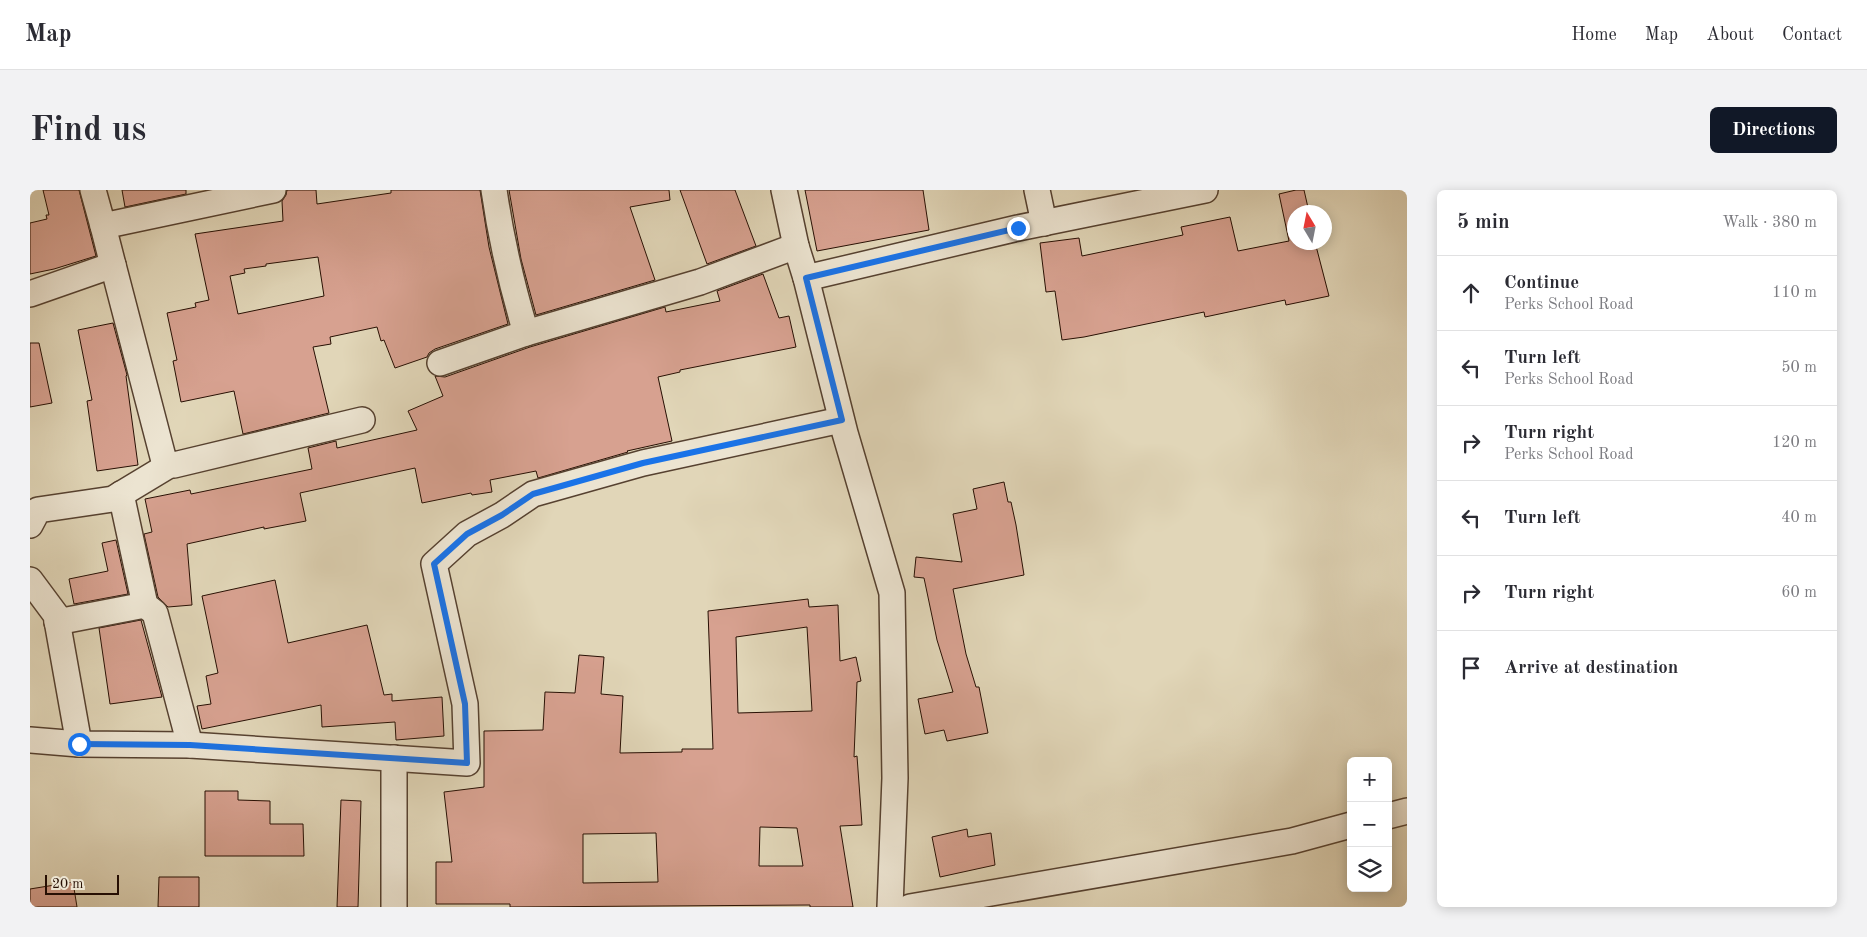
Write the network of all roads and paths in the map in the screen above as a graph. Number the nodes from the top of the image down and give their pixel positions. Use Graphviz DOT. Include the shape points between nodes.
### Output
graph roads {
  1 [pos="93,190"];
  2 [pos="273,190"];
  3 [pos="494,190"];
  4 [pos="784,190"];
  5 [pos="1037,190"];
  6 [pos="1205,190"];
  7 [pos="1044,223"];
  8 [pos="104,226"];
  9 [pos="796,246"];
  10 [pos="113,265"];
  11 [pos="806,278"];
  12 [pos="30,294"];
  13 [pos="526,333"];
  14 [pos="440,363"];
  15 [pos="362,420"];
  16 [pos="842,420"];
  17 [pos="171,464"];
  18 [pos="121,494"];
  19 [pos="30,525"];
  20 [pos="30,580"];
  21 [pos="144,606"];
  22 [pos="57,622"];
  23 [pos="30,740"];
  24 [pos="79,744"];
  25 [pos="190,745"];
  26 [pos="394,758"];
  27 [pos="1407,811"];
  28 [pos="1392,815"];
  29 [pos="1347,826"];
  30 [pos="394,907"];
  31 [pos="890,907"];
  32 [pos="910,907"];
  1 -- 8 [label="street"];
  2 -- 8 [label="street"];
  3 -- 13 [label="street" via="513,289"];
  4 -- 9 [label="street"];
  5 -- 7 [label="street"];
  6 -- 7 [label="street"];
  7 -- 11 [label="street"];
  8 -- 10 [label="street"];
  9 -- 11 [label="street"];
  9 -- 13 [label="street" via="700,282"];
  10 -- 12 [label="street"];
  10 -- 17 [label="street" via="164,461"];
  11 -- 16 [label="street"];
  13 -- 14 [label="street"];
  15 -- 17 [label="street"];
  16 -- 26 [label="street" via="643,463 533,494 467,534 434,564 465,704 467,763"];
  16 -- 31 [label="street" via="892,593 895,778"];
  17 -- 18 [label="street"];
  18 -- 19 [label="street" via="113,499 38,510"];
  18 -- 21 [label="street"];
  20 -- 22 [label="street" via="56,615"];
  21 -- 22 [label="street"];
  21 -- 25 [label="street" via="155,613"];
  22 -- 24 [label="street"];
  23 -- 24 [label="street"];
  24 -- 25 [label="street"];
  25 -- 26 [label="street"];
  26 -- 30 [label="street"];
  27 -- 28 [label="street"];
  29 -- 32 [label="street" via="1292,841"];
}
